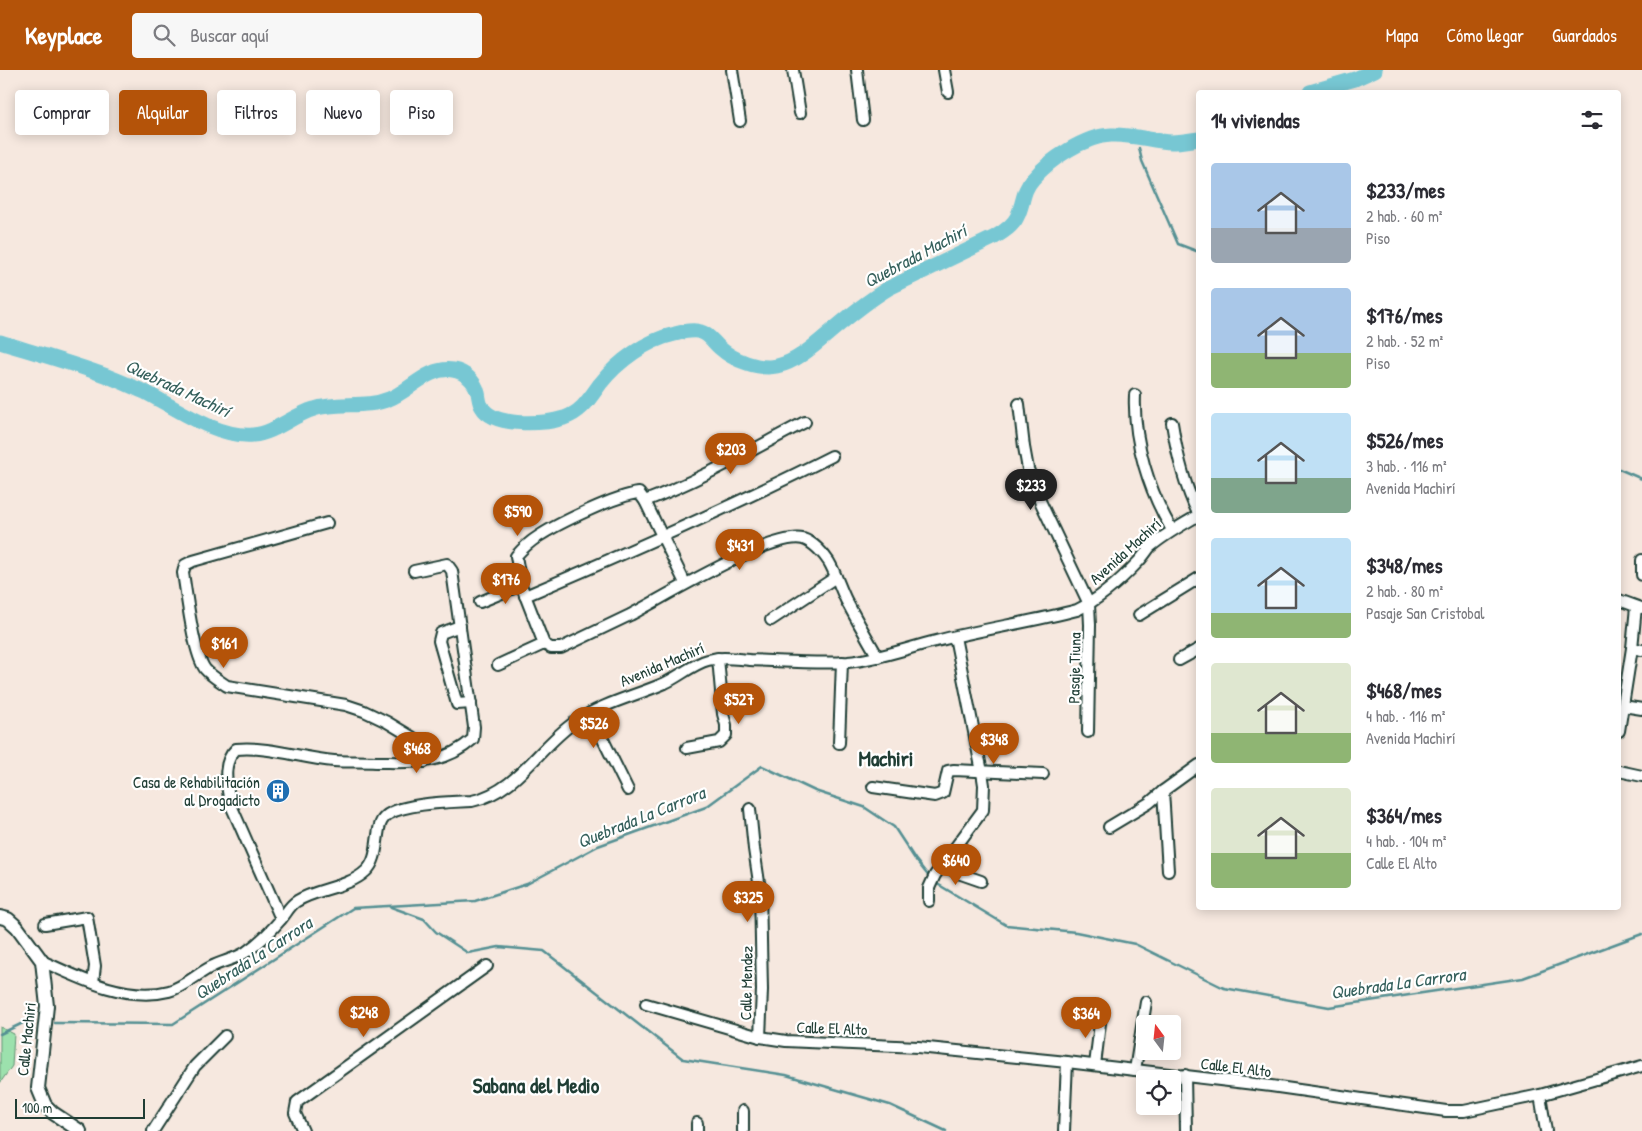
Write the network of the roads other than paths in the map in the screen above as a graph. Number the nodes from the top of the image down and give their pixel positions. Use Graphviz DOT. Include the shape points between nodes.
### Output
graph roads {
  1 [pos="732,70"];
  2 [pos="793,70"];
  3 [pos="857,70"];
  4 [pos="944,70"];
  5 [pos="948,92"];
  6 [pos="800,114"];
  7 [pos="864,120"];
  8 [pos="740,121"];
  9 [pos="1134,395"];
  10 [pos="1020,404"];
  11 [pos="806,422"];
  12 [pos="1172,423"];
  13 [pos="832,456"];
  14 [pos="645,501"];
  15 [pos="1196,509"];
  16 [pos="1196,517"];
  17 [pos="327,523"];
  18 [pos="1172,530"];
  19 [pos="663,537"];
  20 [pos="1642,560"];
  21 [pos="414,572"];
  22 [pos="1642,574"];
  23 [pos="836,577"];
  24 [pos="1196,580"];
  25 [pos="685,583"];
  26 [pos="521,585"];
  27 [pos="525,596"];
  28 [pos="1621,601"];
  29 [pos="480,602"];
  30 [pos="1089,604"];
  31 [pos="1639,608"];
  32 [pos="1139,615"];
  33 [pos="771,620"];
  34 [pos="460,626"];
  35 [pos="955,637"];
  36 [pos="544,644"];
  37 [pos="1637,649"];
  38 [pos="1196,651"];
  39 [pos="878,657"];
  40 [pos="718,658"];
  41 [pos="1179,660"];
  42 [pos="842,662"];
  43 [pos="498,665"];
  44 [pos="471,703"];
  45 [pos="1623,706"];
  46 [pos="1642,709"];
  47 [pos="590,713"];
  48 [pos="1621,718"];
  49 [pos="1088,732"];
  50 [pos="839,743"];
  51 [pos="687,748"];
  52 [pos="425,762"];
  53 [pos="1196,767"];
  54 [pos="1621,771"];
  55 [pos="982,772"];
  56 [pos="1043,774"];
  57 [pos="1642,776"];
  58 [pos="873,787"];
  59 [pos="628,790"];
  60 [pos="1163,791"];
  61 [pos="750,809"];
  62 [pos="1109,827"];
  63 [pos="942,864"];
  64 [pos="1168,870"];
  65 [pos="981,881"];
  66 [pos="929,900"];
  67 [pos="0,917"];
  68 [pos="281,919"];
  69 [pos="45,924"];
  70 [pos="42,960"];
  71 [pos="487,966"];
  72 [pos="93,982"];
  73 [pos="1146,1002"];
  74 [pos="646,1004"];
  75 [pos="1101,1015"];
  76 [pos="225,1036"];
  77 [pos="760,1037"];
  78 [pos="1067,1062"];
  79 [pos="1096,1066"];
  80 [pos="1642,1066"];
  81 [pos="1135,1070"];
  82 [pos="1185,1075"];
  83 [pos="1540,1095"];
  84 [pos="743,1111"];
  85 [pos="80,1131"];
  86 [pos="153,1131"];
  87 [pos="303,1131"];
  88 [pos="743,1131"];
  89 [pos="1064,1131"];
  90 [pos="1186,1131"];
  91 [pos="1546,1131"];
  1 -- 8 [label="street"];
  2 -- 6 [label="street"];
  3 -- 7 [label="street"];
  4 -- 5 [label="street"];
  9 -- 18 [label="street" via="1141,450 1156,497"];
  10 -- 30 [label="street" via="1028,469"];
  11 -- 14 [label="street" via="670,492"];
  12 -- 15 [label="street" via="1178,460"];
  13 -- 19 [label="street"];
  14 -- 19 [label="street"];
  14 -- 26 [label="street" via="639,493 629,494 539,536 516,556"];
  16 -- 18 [label="street, Avenida Machirí"];
  17 -- 52 [label="street" via="185,565 183,573 198,654 206,669 227,686 346,705 387,722 420,745"];
  18 -- 30 [label="street, Avenida Machirí"];
  19 -- 25 [label="street"];
  19 -- 27 [label="street"];
  20 -- 22 [label="street"];
  21 -- 34 [label="street" via="447,564 452,571"];
  23 -- 25 [label="street" via="817,548 803,539 745,555"];
  23 -- 33 [label="street"];
  23 -- 39 [label="street"];
  24 -- 32 [label="street"];
  25 -- 36 [label="street" via="561,648"];
  26 -- 27 [label="street"];
  26 -- 29 [label="street"];
  27 -- 36 [label="street"];
  28 -- 31 [label="street"];
  30 -- 35 [label="street, Avenida Machirí" via="1058,615"];
  30 -- 49 [label="street, Pasaje Tiuna"];
  31 -- 37 [label="street"];
  34 -- 44 [label="street"];
  34 -- 44 [label="street" via="441,633 439,641 457,704"];
  35 -- 39 [label="street, Avenida Machirí"];
  35 -- 55 [label="street"];
  36 -- 43 [label="street"];
  37 -- 45 [label="street"];
  38 -- 41 [label="street"];
  39 -- 42 [label="street, Avenida Machirí"];
  40 -- 42 [label="street, Avenida Machirí"];
  40 -- 47 [label="street, Avenida Machirí" via="709,659 667,682"];
  40 -- 51 [label="street" via="726,735 719,742"];
  42 -- 50 [label="street"];
  44 -- 52 [label="street" via="473,739 449,755"];
  45 -- 46 [label="street"];
  45 -- 48 [label="street"];
  47 -- 59 [label="street"];
  47 -- 68 [label="street, Avenida Machirí" via="560,734 500,790 482,799 391,811 380,824 374,860 368,870 297,901"];
  52 -- 68 [label="street" via="334,761 247,748 236,749 230,755 226,775 230,803"];
  53 -- 60 [label="street"];
  54 -- 57 [label="street"];
  55 -- 56 [label="street"];
  55 -- 58 [label="street" via="948,772 943,793 935,796"];
  55 -- 63 [label="street" via="983,810"];
  60 -- 62 [label="street" via="1149,804"];
  60 -- 64 [label="street"];
  61 -- 77 [label="street, Calle Mendez" via="760,889"];
  63 -- 65 [label="street"];
  63 -- 66 [label="street" via="929,888"];
  67 -- 70 [label="street, Avenida Machirí" via="17,927"];
  68 -- 72 [label="street, Avenida Machirí" via="245,952 170,991 130,993"];
  69 -- 72 [label="street" via="87,917 95,966"];
  70 -- 72 [label="street, Avenida Machirí"];
  70 -- 85 [label="street, Calle Machiri" via="47,1006 38,1088 44,1105"];
  71 -- 87 [label="street" via="297,1102 295,1113"];
  73 -- 81 [label="street"];
  74 -- 77 [label="street, Calle El Alto"];
  75 -- 79 [label="street"];
  76 -- 86 [label="street" via="195,1066"];
  77 -- 78 [label="street, Calle El Alto" via="786,1041 918,1046"];
  78 -- 79 [label="street, Calle El Alto"];
  78 -- 89 [label="street"];
  79 -- 81 [label="street, Calle El Alto"];
  80 -- 83 [label="street, Calle El Alto"];
  81 -- 82 [label="street, Calle El Alto"];
  82 -- 83 [label="street, Calle El Alto" via="1446,1111 1464,1111"];
  82 -- 90 [label="street"];
  83 -- 91 [label="street"];
  84 -- 88 [label="street"];
}
